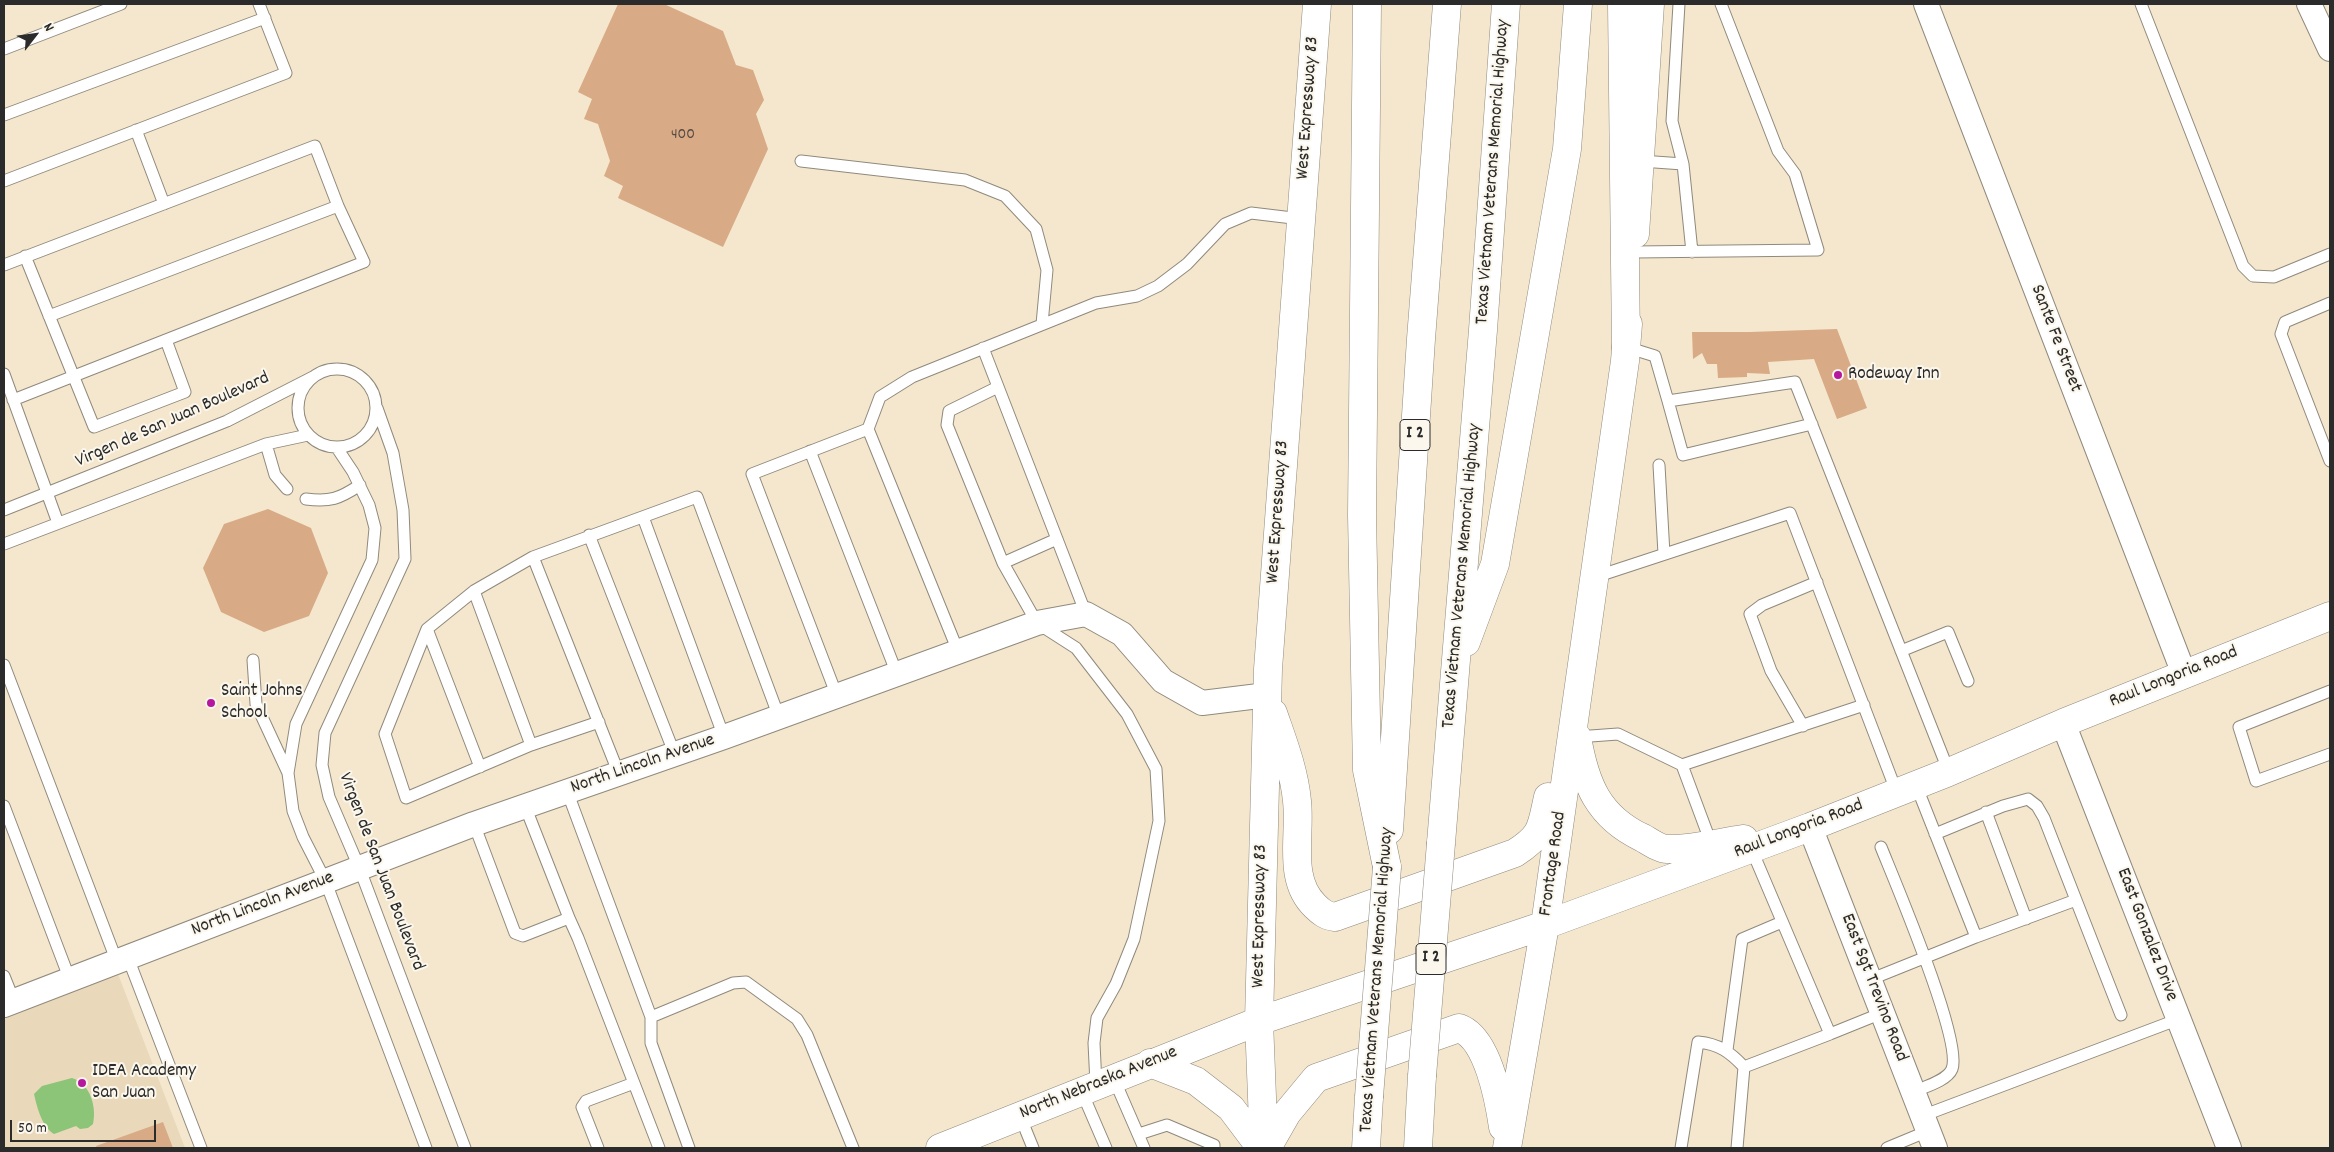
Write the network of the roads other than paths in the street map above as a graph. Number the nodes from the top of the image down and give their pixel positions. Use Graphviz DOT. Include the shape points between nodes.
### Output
graph roads {
  1 [pos="121,4"];
  2 [pos="259,4"];
  3 [pos="1317,4"];
  4 [pos="1367,4"];
  5 [pos="1447,4"];
  6 [pos="1506,4"];
  7 [pos="1578,4"];
  8 [pos="1622,4"];
  9 [pos="1650,4"];
  10 [pos="1679,4"];
  11 [pos="1721,4"];
  12 [pos="1926,4"];
  13 [pos="2141,4"];
  14 [pos="2309,4"];
  15 [pos="265,18"];
  16 [pos="4,48"];
  17 [pos="2330,49"];
  18 [pos="4,115"];
  19 [pos="136,130"];
  20 [pos="801,161"];
  21 [pos="1641,161"];
  22 [pos="1683,164"];
  23 [pos="4,181"];
  24 [pos="164,204"];
  25 [pos="338,206"];
  26 [pos="1301,219"];
  27 [pos="1634,252"];
  28 [pos="1692,252"];
  29 [pos="2330,254"];
  30 [pos="25,256"];
  31 [pos="4,265"];
  32 [pos="2330,303"];
  33 [pos="50,316"];
  34 [pos="1042,324"];
  35 [pos="166,340"];
  36 [pos="1626,347"];
  37 [pos="983,348"];
  38 [pos="4,374"];
  39 [pos="74,376"];
  40 [pos="313,377"];
  41 [pos="998,387"];
  42 [pos="13,400"];
  43 [pos="1668,401"];
  44 [pos="377,408"];
  45 [pos="1812,424"];
  46 [pos="868,429"];
  47 [pos="308,435"];
  48 [pos="266,444"];
  49 [pos="337,448"];
  50 [pos="810,451"];
  51 [pos="2330,461"];
  52 [pos="1659,465"];
  53 [pos="360,485"];
  54 [pos="287,489"];
  55 [pos="46,494"];
  56 [pos="306,499"];
  57 [pos="4,510"];
  58 [pos="643,517"];
  59 [pos="58,523"];
  60 [pos="589,535"];
  61 [pos="1057,539"];
  62 [pos="4,544"];
  63 [pos="1664,554"];
  64 [pos="533,557"];
  65 [pos="1004,563"];
  66 [pos="1593,578"];
  67 [pos="1817,582"];
  68 [pos="474,591"];
  69 [pos="1086,614"];
  70 [pos="2330,616"];
  71 [pos="1037,623"];
  72 [pos="427,629"];
  73 [pos="958,651"];
  74 [pos="1902,651"];
  75 [pos="253,660"];
  76 [pos="4,665"];
  77 [pos="897,674"];
  78 [pos="1454,674"];
  79 [pos="2184,674"];
  80 [pos="1968,681"];
  81 [pos="2330,691"];
  82 [pos="1267,694"];
  83 [pos="837,696"];
  84 [pos="1864,705"];
  85 [pos="779,717"];
  86 [pos="599,722"];
  87 [pos="2063,723"];
  88 [pos="1803,726"];
  89 [pos="1575,727"];
  90 [pos="724,738"];
  91 [pos="530,745"];
  92 [pos="675,754"];
  93 [pos="2330,754"];
  94 [pos="1682,765"];
  95 [pos="480,767"];
  96 [pos="1949,772"];
  97 [pos="288,773"];
  98 [pos="619,774"];
  99 [pos="1907,789"];
  100 [pos="567,791"];
  101 [pos="4,806"];
  102 [pos="525,806"];
  103 [pos="1986,812"];
  104 [pos="474,824"];
  105 [pos="1800,830"];
  106 [pos="1935,834"];
  107 [pos="1712,843"];
  108 [pos="1881,847"];
  109 [pos="1751,848"];
  110 [pos="359,867"];
  111 [pos="1387,867"];
  112 [pos="325,880"];
  113 [pos="2076,900"];
  114 [pos="569,918"];
  115 [pos="2026,919"];
  116 [pos="1782,922"];
  117 [pos="1545,925"];
  118 [pos="1976,937"];
  119 [pos="1925,957"];
  120 [pos="122,960"];
  121 [pos="4,976"];
  122 [pos="70,980"];
  123 [pos="1869,980"];
  124 [pos="9,1003"];
  125 [pos="1882,1013"];
  126 [pos="2121,1015"];
  127 [pos="651,1016"];
  128 [pos="2179,1019"];
  129 [pos="1259,1021"];
  130 [pos="1830,1034"];
  131 [pos="1728,1050"];
  132 [pos="1150,1064"];
  133 [pos="1744,1067"];
  134 [pos="634,1083"];
  135 [pos="1097,1084"];
  136 [pos="1913,1092"];
  137 [pos="1020,1116"];
  138 [pos="1929,1132"];
  139 [pos="1139,1134"];
  140 [pos="951,1146"];
  141 [pos="1685,1147"];
  142 [pos="201,1148"];
  143 [pos="426,1148"];
  144 [pos="465,1148"];
  145 [pos="598,1148"];
  146 [pos="659,1148"];
  147 [pos="689,1148"];
  148 [pos="853,1148"];
  149 [pos="1032,1148"];
  150 [pos="1106,1148"];
  151 [pos="1144,1148"];
  152 [pos="1214,1148"];
  153 [pos="1264,1148"];
  154 [pos="1366,1148"];
  155 [pos="1418,1148"];
  156 [pos="1506,1148"];
  157 [pos="1738,1148"];
  158 [pos="1887,1148"];
  159 [pos="2229,1148"];
  1 -- 16 [label="lane"];
  2 -- 15 [label="lane"];
  3 -- 26 [label="main road, West Expressway 83"];
  4 -- 111 [label="main road" via="1362,515 1367,760"];
  5 -- 111 [label="main road, Texas Vietnam Veterans Memorial Highway / I 2"];
  6 -- 78 [label="main road, Texas Vietnam Veterans Memorial Highway / I 2"];
  7 -- 78 [label="main road" via="1567,149 1495,564"];
  8 -- 36 [label="main road"];
  9 -- 21 [label="main road"];
  10 -- 22 [label="lane" via="1672,121"];
  11 -- 28 [label="lane" via="1778,151 1795,174 1818,250"];
  12 -- 79 [label="street, Sante Fe Street"];
  13 -- 29 [label="lane" via="2243,266 2253,276 2274,277"];
  14 -- 17 [label="street"];
  15 -- 18 [label="lane"];
  15 -- 19 [label="lane" via="286,73"];
  19 -- 23 [label="lane"];
  19 -- 24 [label="lane"];
  20 -- 34 [label="lane" via="965,180 1006,196 1036,229 1047,270"];
  21 -- 22 [label="lane"];
  21 -- 27 [label="main road"];
  22 -- 28 [label="lane"];
  24 -- 25 [label="lane" via="315,146"];
  24 -- 30 [label="lane"];
  25 -- 33 [label="lane"];
  25 -- 35 [label="lane" via="364,262"];
  26 -- 34 [label="lane" via="1251,213 1225,224 1187,264 1158,286 1137,296 1096,303"];
  26 -- 82 [label="main road, West Expressway 83"];
  27 -- 28 [label="lane"];
  27 -- 36 [label="main road"];
  30 -- 31 [label="lane"];
  30 -- 33 [label="lane"];
  32 -- 51 [label="lane" via="2285,322 2281,334"];
  33 -- 39 [label="lane"];
  34 -- 37 [label="lane"];
  35 -- 39 [label="lane"];
  35 -- 39 [label="lane" via="185,392 94,427"];
  36 -- 43 [label="lane" via="1655,356"];
  36 -- 66 [label="main road"];
  37 -- 41 [label="lane"];
  37 -- 46 [label="lane" via="912,377 880,397"];
  38 -- 42 [label="lane"];
  39 -- 42 [label="lane"];
  40 -- 44 [label="lane, Virgen de San Juan Boulevard" via="338,369 352,372 372,390"];
  40 -- 47 [label="lane, Virgen de San Juan Boulevard" via="304,386 298,405 300,424"];
  40 -- 55 [label="lane, Virgen de San Juan Boulevard" via="227,421"];
  41 -- 61 [label="lane"];
  41 -- 65 [label="lane" via="950,411 947,425"];
  42 -- 55 [label="lane"];
  43 -- 45 [label="lane" via="1795,382"];
  43 -- 45 [label="lane" via="1683,455"];
  44 -- 49 [label="lane" via="370,429 362,439 350,446"];
  44 -- 110 [label="lane, Virgen de San Juan Boulevard" via="393,453 403,510 405,559 325,733 322,765 329,797"];
  45 -- 74 [label="lane"];
  46 -- 50 [label="lane"];
  46 -- 73 [label="lane"];
  47 -- 48 [label="lane"];
  47 -- 49 [label="lane" via="316,442"];
  48 -- 54 [label="lane" via="275,475"];
  48 -- 59 [label="lane"];
  49 -- 53 [label="lane"];
  50 -- 77 [label="lane"];
  50 -- 83 [label="lane" via="752,474"];
  52 -- 63 [label="lane"];
  53 -- 56 [label="lane" via="339,499"];
  53 -- 97 [label="lane" via="375,528 372,560 296,724"];
  55 -- 57 [label="lane, Virgen de San Juan Boulevard"];
  55 -- 59 [label="lane"];
  58 -- 60 [label="lane"];
  58 -- 85 [label="lane" via="696,497"];
  58 -- 90 [label="lane"];
  59 -- 62 [label="lane"];
  60 -- 64 [label="lane"];
  60 -- 92 [label="lane"];
  61 -- 65 [label="lane"];
  61 -- 69 [label="lane"];
  63 -- 66 [label="lane"];
  63 -- 67 [label="lane" via="1790,513"];
  64 -- 68 [label="lane"];
  64 -- 86 [label="lane"];
  65 -- 71 [label="lane"];
  66 -- 89 [label="main road, Frontage Road"];
  67 -- 84 [label="lane"];
  67 -- 88 [label="lane" via="1769,602 1750,614 1771,671"];
  68 -- 72 [label="lane"];
  68 -- 91 [label="lane"];
  69 -- 71 [label="street, North Lincoln Avenue"];
  69 -- 82 [label="street" via="1122,634 1163,681 1202,703"];
  70 -- 79 [label="main road, Raul Longoria Road"];
  71 -- 73 [label="street, North Lincoln Avenue"];
  71 -- 135 [label="lane" via="1076,648 1127,714 1156,769 1159,822 1134,940 1116,984 1097,1018 1094,1043"];
  72 -- 95 [label="lane"];
  72 -- 95 [label="lane" via="385,734 406,798"];
  73 -- 77 [label="street, North Lincoln Avenue"];
  74 -- 80 [label="lane" via="1948,632"];
  74 -- 96 [label="lane"];
  75 -- 97 [label="lane" via="256,704"];
  76 -- 120 [label="lane"];
  77 -- 83 [label="street, North Lincoln Avenue"];
  78 -- 155 [label="main road, Texas Vietnam Veterans Memorial Highway / I 2, bridge"];
  79 -- 87 [label="main road, Raul Longoria Road"];
  81 -- 93 [label="lane" via="2239,727 2256,780"];
  82 -- 89 [label="main road" via="1293,774 1297,802 1298,873 1306,898 1326,915 1335,917 1515,853 1526,846 1540,832 1559,751"];
  82 -- 129 [label="main road, West Expressway 83"];
  83 -- 85 [label="street, North Lincoln Avenue"];
  84 -- 88 [label="lane"];
  84 -- 99 [label="lane"];
  85 -- 90 [label="street, North Lincoln Avenue"];
  86 -- 91 [label="lane"];
  86 -- 98 [label="lane"];
  87 -- 96 [label="main road, Raul Longoria Road"];
  87 -- 128 [label="street, East Gonzalez Drive"];
  88 -- 94 [label="lane"];
  89 -- 94 [label="lane" via="1618,734"];
  89 -- 107 [label="main road" via="1581,759 1596,800 1606,814 1628,832 1666,849"];
  89 -- 117 [label="main road, Frontage Road"];
  90 -- 92 [label="street, North Lincoln Avenue"];
  91 -- 95 [label="lane"];
  92 -- 98 [label="street, North Lincoln Avenue"];
  94 -- 107 [label="lane"];
  96 -- 99 [label="main road, Raul Longoria Road"];
  97 -- 112 [label="lane" via="293,810"];
  98 -- 100 [label="street, North Lincoln Avenue"];
  99 -- 105 [label="main road, Raul Longoria Road"];
  99 -- 106 [label="lane"];
  100 -- 102 [label="street, North Lincoln Avenue"];
  100 -- 127 [label="lane"];
  101 -- 122 [label="lane"];
  102 -- 104 [label="street, North Lincoln Avenue"];
  102 -- 114 [label="lane"];
  103 -- 106 [label="lane"];
  103 -- 113 [label="lane" via="2022,799 2028,799 2037,806"];
  103 -- 115 [label="lane"];
  104 -- 110 [label="street, North Lincoln Avenue"];
  104 -- 114 [label="lane" via="516,933 523,936"];
  105 -- 107 [label="main road"];
  105 -- 109 [label="main road, Raul Longoria Road"];
  105 -- 123 [label="street, East Sgt Trevino Road"];
  106 -- 118 [label="lane"];
  108 -- 119 [label="lane"];
  109 -- 116 [label="lane"];
  109 -- 117 [label="main road, Raul Longoria Road"];
  110 -- 112 [label="street, North Lincoln Avenue"];
  110 -- 144 [label="lane, Virgen de San Juan Boulevard"];
  111 -- 154 [label="main road, Texas Vietnam Veterans Memorial Highway / I 2, bridge"];
  112 -- 120 [label="street, North Lincoln Avenue"];
  112 -- 143 [label="lane"];
  113 -- 115 [label="lane"];
  113 -- 126 [label="lane"];
  114 -- 134 [label="lane"];
  115 -- 118 [label="lane"];
  116 -- 130 [label="lane"];
  116 -- 131 [label="lane" via="1742,939"];
  117 -- 129 [label="main road, Raul Longoria Road"];
  117 -- 156 [label="main road, Frontage Road"];
  118 -- 119 [label="lane"];
  119 -- 123 [label="lane"];
  119 -- 136 [label="lane" via="1947,1025 1954,1060 1952,1070 1946,1076"];
  120 -- 122 [label="street, North Lincoln Avenue"];
  120 -- 142 [label="lane"];
  121 -- 124 [label="lane"];
  122 -- 124 [label="street, North Lincoln Avenue"];
  123 -- 125 [label="street, East Sgt Trevino Road"];
  125 -- 130 [label="lane"];
  125 -- 136 [label="street, East Sgt Trevino Road"];
  127 -- 147 [label="lane" via="651,1043"];
  127 -- 148 [label="lane" via="733,983 746,982 797,1019 807,1035"];
  128 -- 138 [label="lane"];
  128 -- 159 [label="street, East Gonzalez Drive"];
  129 -- 132 [label="main road, North Nebraska Avenue"];
  129 -- 153 [label="main road, West Expressway 83"];
  130 -- 133 [label="lane"];
  131 -- 133 [label="lane"];
  131 -- 141 [label="lane" via="1712,1043 1698,1042"];
  132 -- 135 [label="main road, North Nebraska Avenue"];
  132 -- 153 [label="main road" via="1196,1081 1232,1108"];
  133 -- 157 [label="lane"];
  134 -- 145 [label="lane" via="586,1101 582,1107"];
  134 -- 146 [label="lane"];
  135 -- 137 [label="main road, North Nebraska Avenue"];
  135 -- 139 [label="lane"];
  135 -- 150 [label="lane"];
  136 -- 138 [label="street, East Sgt Trevino Road"];
  137 -- 140 [label="main road, North Nebraska Avenue"];
  137 -- 149 [label="lane"];
  138 -- 158 [label="lane"];
  139 -- 151 [label="lane"];
  139 -- 152 [label="lane" via="1167,1125 1188,1138 1214,1145"];
  153 -- 156 [label="main road" via="1316,1078 1458,1028 1469,1034 1481,1051 1497,1089"];
}
